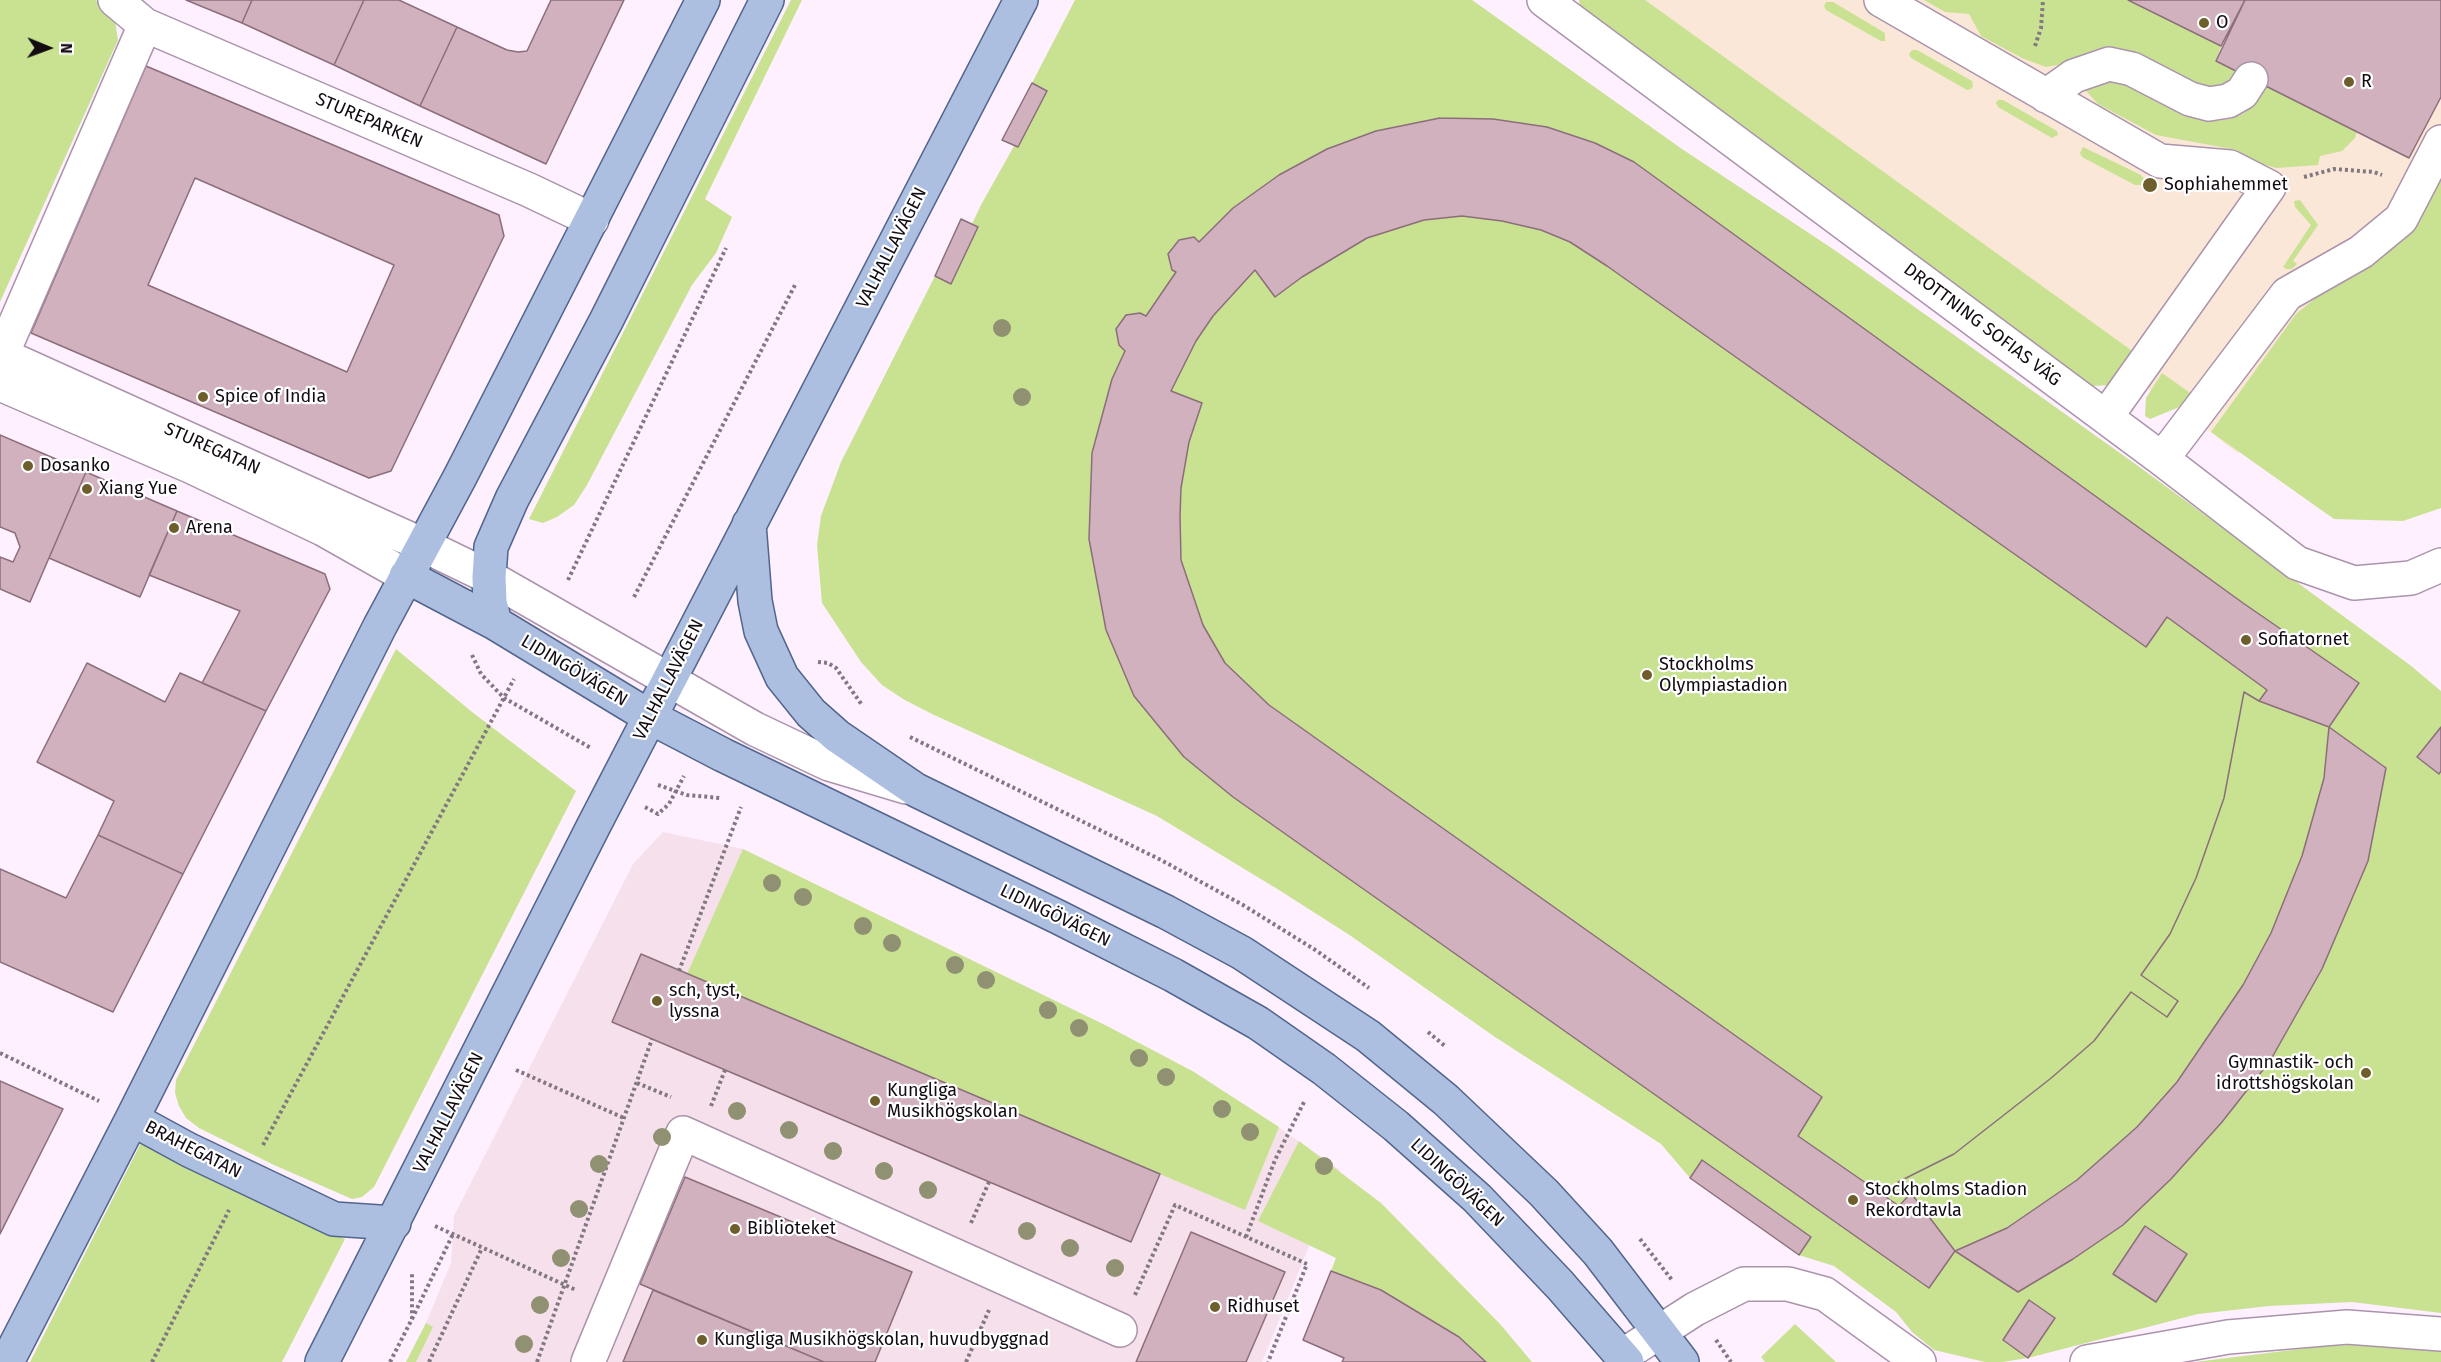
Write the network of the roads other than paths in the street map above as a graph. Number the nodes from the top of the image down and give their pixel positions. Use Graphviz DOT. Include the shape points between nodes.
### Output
graph roads {
  1 [pos="115,0"];
  2 [pos="703,0"];
  3 [pos="767,0"];
  4 [pos="1021,0"];
  5 [pos="1544,0"];
  6 [pos="1881,0"];
  7 [pos="145,26"];
  8 [pos="2251,79"];
  9 [pos="2046,96"];
  10 [pos="2441,142"];
  11 [pos="592,220"];
  12 [pos="0,363"];
  13 [pos="2106,417"];
  14 [pos="2162,459"];
  15 [pos="749,524"];
  16 [pos="423,545"];
  17 [pos="2441,565"];
  18 [pos="406,576"];
  19 [pos="489,577"];
  20 [pos="495,623"];
  21 [pos="670,679"];
  22 [pos="650,717"];
  23 [pos="916,790"];
  24 [pos="132,1119"];
  25 [pos="394,1223"];
  26 [pos="1120,1330"];
  27 [pos="1660,1331"];
  28 [pos="2441,1334"];
  29 [pos="1624,1359"];
  30 [pos="7,1362"];
  31 [pos="322,1362"];
  32 [pos="588,1362"];
  33 [pos="1682,1362"];
  34 [pos="1919,1362"];
  35 [pos="2087,1362"];
  1 -- 7 [label="street, STUREPARKEN"];
  2 -- 11 [label="main road"];
  3 -- 19 [label="main road" via="512,499 491,547"];
  4 -- 15 [label="main road, VALHALLAVÄGEN"];
  5 -- 13 [label="street, DROTTNING SOFIAS VÄG"];
  6 -- 9 [label="street"];
  7 -- 11 [label="street, STUREPARKEN"];
  7 -- 12 [label="street"];
  8 -- 9 [label="street" via="2242,93 2228,101 2209,104 2190,99 2132,69 2109,64 2074,76"];
  9 -- 13 [label="street" via="2160,161 2230,167 2269,187"];
  10 -- 14 [label="street" via="2402,219 2361,252 2287,294"];
  11 -- 16 [label="main road"];
  12 -- 16 [label="street, STUREGATAN"];
  12 -- 18 [label="street, STUREGATAN" via="201,471 323,529"];
  13 -- 14 [label="street, DROTTNING SOFIAS VÄG"];
  14 -- 17 [label="street, DROTTNING SOFIAS VÄG" via="2297,563 2354,583 2411,578"];
  15 -- 21 [label="main road, VALHALLAVÄGEN"];
  15 -- 23 [label="main road, LIDINGÖVÄGEN" via="754,600 761,631 782,677 811,713 837,736"];
  16 -- 18 [label="main road"];
  16 -- 19 [label="street, LIDINGÖVÄGEN"];
  18 -- 20 [label="main road, LIDINGÖVÄGEN"];
  18 -- 24 [label="main road"];
  19 -- 20 [label="main road"];
  19 -- 21 [label="street, LIDINGÖVÄGEN"];
  20 -- 22 [label="main road, LIDINGÖVÄGEN"];
  21 -- 22 [label="main road, VALHALLAVÄGEN"];
  21 -- 23 [label="street, LIDINGÖVÄGEN" via="755,729 829,764"];
  22 -- 25 [label="main road, VALHALLAVÄGEN"];
  22 -- 29 [label="main road, LIDINGÖVÄGEN" via="1069,922 1258,1023 1396,1126 1477,1198"];
  23 -- 27 [label="main road, LIDINGÖVÄGEN" via="1242,953 1368,1036 1446,1100 1544,1193 1598,1252"];
  24 -- 25 [label="main road, BRAHEGATAN" via="334,1219"];
  24 -- 30 [label="main road"];
  25 -- 31 [label="main road, VALHALLAVÄGEN"];
  26 -- 32 [label="street" via="683,1133"];
  27 -- 29 [label="street"];
  27 -- 33 [label="main road, LIDINGÖVÄGEN"];
  27 -- 34 [label="street" via="1744,1284 1788,1284 1825,1294"];
  28 -- 35 [label="street" via="2347,1327 2228,1337"];
}
